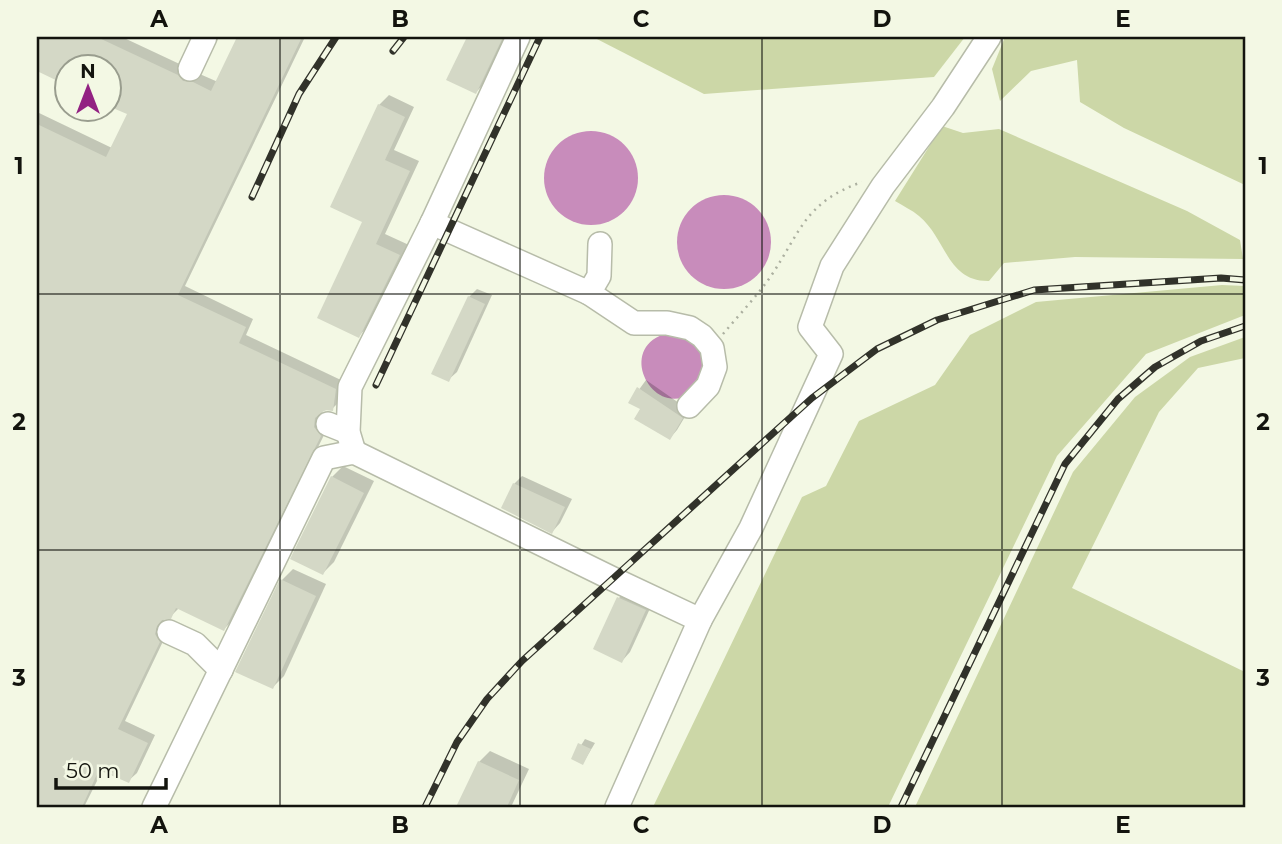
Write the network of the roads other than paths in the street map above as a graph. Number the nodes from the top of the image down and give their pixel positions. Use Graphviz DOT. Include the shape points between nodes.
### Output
graph roads {
  1 [pos="518,37"];
  2 [pos="989,37"];
  3 [pos="199,39"];
  4 [pos="190,69"];
  5 [pos="432,223"];
  6 [pos="600,244"];
  7 [pos="589,293"];
  8 [pos="689,406"];
  9 [pos="343,436"];
  10 [pos="700,620"];
  11 [pos="169,632"];
  12 [pos="221,670"];
  13 [pos="154,807"];
  14 [pos="617,807"];
  1 -- 5 [label="lane"];
  2 -- 10 [label="lane" via="832,266 810,327 831,354 751,528"];
  3 -- 4 [label="lane"];
  5 -- 7 [label="lane"];
  5 -- 9 [label="lane" via="350,387"];
  6 -- 7 [label="lane" via="599,276"];
  7 -- 8 [label="lane" via="634,323 667,323 702,336 712,348 715,367 708,386"];
  9 -- 10 [label="lane" via="600,573"];
  9 -- 12 [label="lane" via="324,458"];
  10 -- 14 [label="lane"];
  11 -- 12 [label="lane" via="195,644"];
  12 -- 13 [label="lane"];
}
